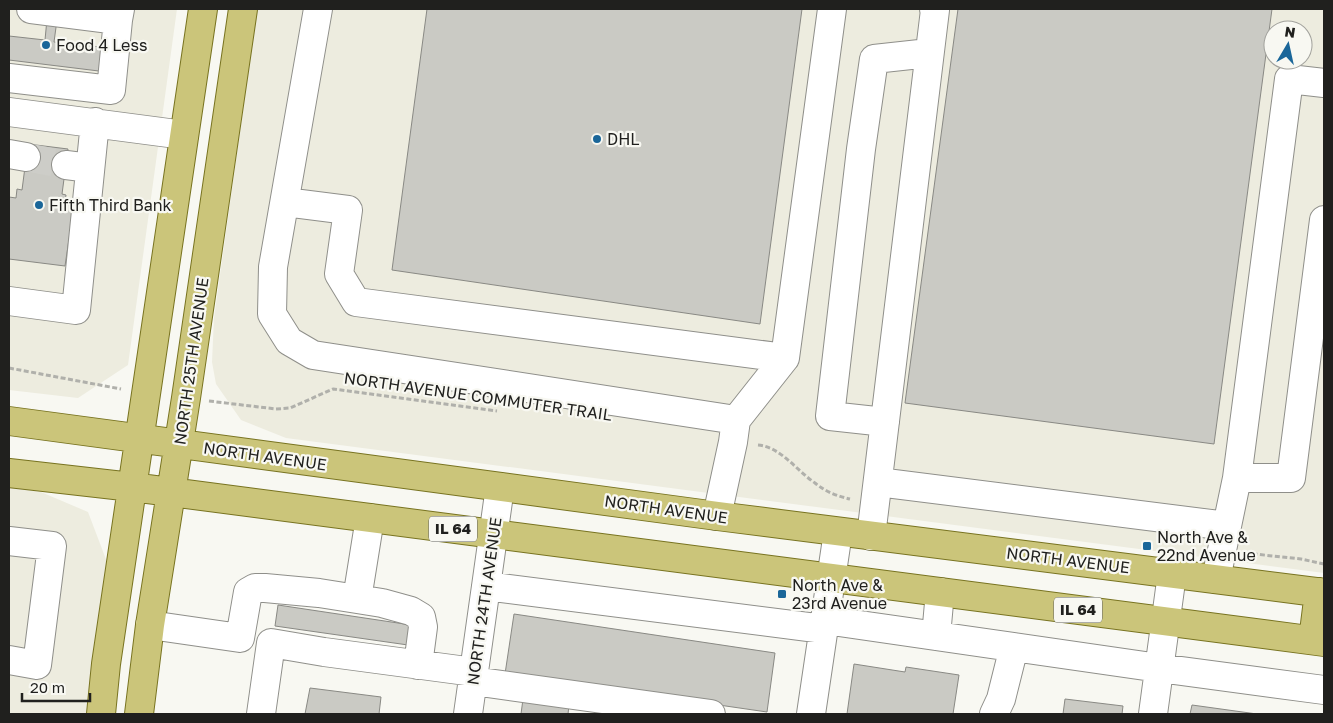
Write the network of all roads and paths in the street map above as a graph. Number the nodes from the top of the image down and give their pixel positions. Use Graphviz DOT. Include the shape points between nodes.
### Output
graph roads {
  1 [pos="31,9"];
  2 [pos="203,9"];
  3 [pos="243,9"];
  4 [pos="318,9"];
  5 [pos="832,9"];
  6 [pos="934,9"];
  7 [pos="119,14"];
  8 [pos="929,53"];
  9 [pos="9,78"];
  10 [pos="1324,83"];
  11 [pos="111,90"];
  12 [pos="9,112"];
  13 [pos="101,123"];
  14 [pos="184,135"];
  15 [pos="285,202"];
  16 [pos="1324,220"];
  17 [pos="9,301"];
  18 [pos="785,358"];
  19 [pos="9,368"];
  20 [pos="105,387"];
  21 [pos="231,404"];
  22 [pos="504,412"];
  23 [pos="736,420"];
  24 [pos="9,421"];
  25 [pos="885,422"];
  26 [pos="139,440"];
  27 [pos="178,445"];
  28 [pos="764,446"];
  29 [pos="9,473"];
  30 [pos="1237,478"];
  31 [pos="878,482"];
  32 [pos="132,487"];
  33 [pos="500,487"];
  34 [pos="171,492"];
  35 [pos="856,501"];
  36 [pos="717,516"];
  37 [pos="370,518"];
  38 [pos="1227,526"];
  39 [pos="838,532"];
  40 [pos="494,534"];
  41 [pos="871,536"];
  42 [pos="9,541"];
  43 [pos="1254,555"];
  44 [pos="1324,564"];
  45 [pos="1172,574"];
  46 [pos="831,578"];
  47 [pos="1216,579"];
  48 [pos="486,586"];
  49 [pos="940,592"];
  50 [pos="1321,592"];
  51 [pos="357,599"];
  52 [pos="1166,621"];
  53 [pos="150,625"];
  54 [pos="824,625"];
  55 [pos="936,636"];
  56 [pos="240,638"];
  57 [pos="1318,641"];
  58 [pos="271,643"];
  59 [pos="1014,647"];
  60 [pos="9,660"];
  61 [pos="418,665"];
  62 [pos="1159,668"];
  63 [pos="473,676"];
  64 [pos="1324,690"];
  65 [pos="640,709"];
  66 [pos="101,714"];
  67 [pos="139,714"];
  68 [pos="261,714"];
  69 [pos="468,714"];
  70 [pos="711,714"];
  71 [pos="811,714"];
  72 [pos="994,714"];
  73 [pos="1153,714"];
  1 -- 7 [label="street"];
  2 -- 14 [label="main road"];
  3 -- 27 [label="main road, NORTH 25TH AVENUE"];
  4 -- 15 [label="street"];
  5 -- 18 [label="street"];
  6 -- 8 [label="street"];
  7 -- 11 [label="street"];
  8 -- 25 [label="street"];
  8 -- 25 [label="street" via="874,59 861,148 830,416"];
  9 -- 11 [label="street"];
  10 -- 30 [label="street" via="1289,79"];
  11 -- 13 [label="street"];
  12 -- 13 [label="street"];
  13 -- 14 [label="street"];
  13 -- 17 [label="street" via="78,166 76,310"];
  14 -- 26 [label="main road"];
  15 -- 18 [label="street" via="348,210 339,274 356,302"];
  15 -- 23 [label="street" via="273,267 272,314 289,341 313,355"];
  16 -- 30 [label="street" via="1291,478"];
  18 -- 23 [label="street"];
  19 -- 20 [label="path"];
  21 -- 22 [label="path, NORTH AVENUE COMMUTER TRAIL" via="276,410 290,408 333,389"];
  23 -- 36 [label="street"];
  24 -- 26 [label="main road, NORTH AVENUE"];
  25 -- 31 [label="street"];
  26 -- 27 [label="main road, NORTH AVENUE"];
  26 -- 32 [label="main road"];
  27 -- 33 [label="main road, NORTH AVENUE"];
  27 -- 34 [label="main road, NORTH 25TH AVENUE"];
  28 -- 35 [label="path" via="775,450 833,495"];
  29 -- 32 [label="main road, IL 64"];
  30 -- 38 [label="street"];
  31 -- 38 [label="street"];
  31 -- 41 [label="street"];
  32 -- 34 [label="main road, IL 64"];
  32 -- 66 [label="main road"];
  33 -- 36 [label="main road, NORTH AVENUE"];
  33 -- 40 [label="street, NORTH 24TH AVENUE"];
  34 -- 37 [label="main road, IL 64"];
  34 -- 53 [label="main road, NORTH 25TH AVENUE"];
  36 -- 39 [label="main road, NORTH AVENUE"];
  37 -- 40 [label="main road, IL 64"];
  37 -- 51 [label="street"];
  38 -- 47 [label="street"];
  39 -- 41 [label="main road, NORTH AVENUE"];
  39 -- 46 [label="street"];
  40 -- 46 [label="main road, IL 64"];
  40 -- 48 [label="street, NORTH 24TH AVENUE"];
  41 -- 45 [label="main road, NORTH AVENUE"];
  42 -- 60 [label="street" via="52,546 37,665"];
  43 -- 44 [label="path"];
  45 -- 47 [label="main road, NORTH AVENUE"];
  45 -- 52 [label="street"];
  46 -- 49 [label="main road, IL 64"];
  46 -- 54 [label="street"];
  47 -- 50 [label="main road, NORTH AVENUE"];
  48 -- 54 [label="street"];
  48 -- 63 [label="street, NORTH 24TH AVENUE"];
  49 -- 52 [label="main road, IL 64"];
  49 -- 55 [label="street"];
  50 -- 57 [label="main road"];
  51 -- 56 [label="street" via="255,588 248,592"];
  51 -- 61 [label="street" via="411,611 420,617 423,627"];
  52 -- 57 [label="main road, IL 64"];
  52 -- 62 [label="street"];
  53 -- 56 [label="street"];
  53 -- 67 [label="main road, NORTH 25TH AVENUE"];
  54 -- 55 [label="street"];
  54 -- 71 [label="street"];
  55 -- 59 [label="street"];
  56 -- 58 [label="street"];
  58 -- 61 [label="street"];
  58 -- 68 [label="street"];
  59 -- 62 [label="street"];
  59 -- 72 [label="street"];
  61 -- 63 [label="street"];
  62 -- 64 [label="street"];
  62 -- 73 [label="street"];
  63 -- 65 [label="street"];
  63 -- 69 [label="street, NORTH 24TH AVENUE"];
  65 -- 70 [label="street"];
}
